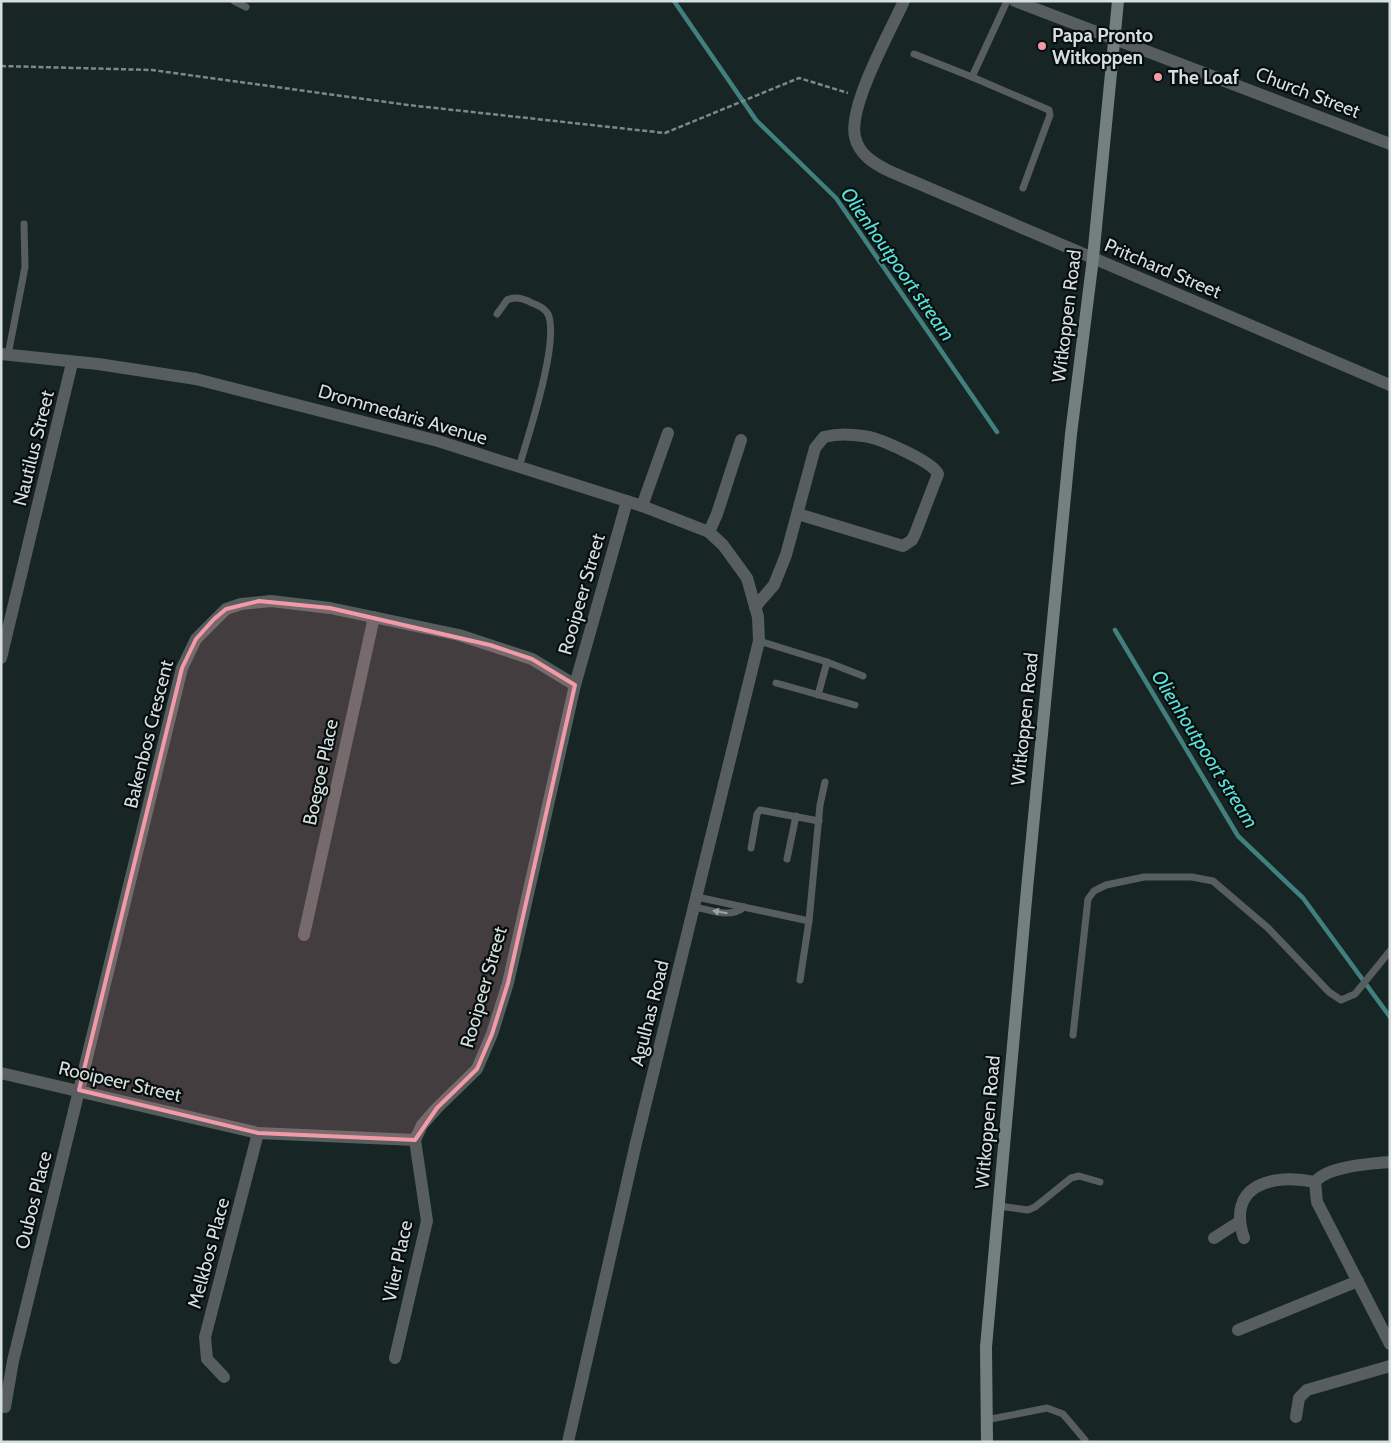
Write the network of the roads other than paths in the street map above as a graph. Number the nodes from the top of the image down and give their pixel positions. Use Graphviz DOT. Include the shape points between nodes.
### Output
graph roads {
  1 [pos="234,1"];
  2 [pos="904,1"];
  3 [pos="1007,1"];
  4 [pos="1015,1"];
  5 [pos="1118,1"];
  6 [pos="246,7"];
  7 [pos="1115,40"];
  8 [pos="914,54"];
  9 [pos="972,77"];
  10 [pos="1390,144"];
  11 [pos="1023,188"];
  12 [pos="24,224"];
  13 [pos="1093,258"];
  14 [pos="497,314"];
  15 [pos="5,355"];
  16 [pos="72,363"];
  17 [pos="1390,385"];
  18 [pos="668,434"];
  19 [pos="741,440"];
  20 [pos="519,467"];
  21 [pos="627,501"];
  22 [pos="642,506"];
  23 [pos="798,514"];
  24 [pos="709,532"];
  25 [pos="754,601"];
  26 [pos="374,617"];
  27 [pos="759,641"];
  28 [pos="1,658"];
  29 [pos="827,662"];
  30 [pos="863,676"];
  31 [pos="776,683"];
  32 [pos="575,685"];
  33 [pos="818,695"];
  34 [pos="855,705"];
  35 [pos="825,782"];
  36 [pos="796,816"];
  37 [pos="819,821"];
  38 [pos="750,848"];
  39 [pos="787,859"];
  40 [pos="696,902"];
  41 [pos="809,921"];
  42 [pos="304,935"];
  43 [pos="1390,951"];
  44 [pos="800,980"];
  45 [pos="1073,1036"];
  46 [pos="1,1073"];
  47 [pos="80,1090"];
  48 [pos="258,1133"];
  49 [pos="415,1140"];
  50 [pos="1390,1162"];
  51 [pos="1100,1182"];
  52 [pos="1315,1182"];
  53 [pos="999,1206"];
  54 [pos="1239,1222"];
  55 [pos="1214,1238"];
  56 [pos="1244,1238"];
  57 [pos="1358,1281"];
  58 [pos="1238,1330"];
  59 [pos="1390,1344"];
  60 [pos="394,1358"];
  61 [pos="1390,1366"];
  62 [pos="224,1377"];
  63 [pos="5,1407"];
  64 [pos="1296,1417"];
  65 [pos="986,1420"];
  66 [pos="1085,1440"];
  67 [pos="568,1442"];
  68 [pos="987,1442"];
  1 -- 6 [label="lane"];
  2 -- 13 [label="street, Pritchard Street" via="860,97 855,115 855,138 868,158 889,171"];
  3 -- 9 [label="lane"];
  4 -- 7 [label="street, Church Street"];
  5 -- 7 [label="main road, Witkoppen Road"];
  7 -- 10 [label="street, Church Street"];
  7 -- 13 [label="main road, Witkoppen Road"];
  8 -- 9 [label="lane"];
  9 -- 11 [label="lane" via="1049,110 1050,115"];
  12 -- 15 [label="lane" via="25,267"];
  13 -- 17 [label="street, Pritchard Street"];
  13 -- 53 [label="main road, Witkoppen Road" via="1071,434"];
  14 -- 20 [label="lane" via="507,300 520,299 541,307 548,313 550,324 551,340 538,401"];
  15 -- 16 [label="street, Drommedaris Avenue"];
  16 -- 20 [label="street, Drommedaris Avenue" via="125,367 196,379 379,425"];
  16 -- 28 [label="street, Nautilus Street"];
  18 -- 22 [label="street"];
  19 -- 24 [label="street"];
  20 -- 21 [label="street, Drommedaris Avenue"];
  21 -- 22 [label="street, Drommedaris Avenue"];
  21 -- 32 [label="street, Rooipeer Street"];
  22 -- 24 [label="street, Drommedaris Avenue"];
  23 -- 23 [label="street" via="815,448 824,437 864,436 923,460 938,474 915,534 903,546"];
  23 -- 25 [label="street" via="774,585"];
  24 -- 25 [label="street, Drommedaris Avenue" via="747,578"];
  25 -- 27 [label="street, Agulhas Road"];
  26 -- 32 [label="street, Bakenbos Crescent" via="459,635 532,659"];
  26 -- 42 [label="street, Boegoe Place"];
  26 -- 47 [label="street, Bakenbos Crescent" via="324,607 259,601 226,609 196,639 182,668"];
  27 -- 29 [label="lane"];
  27 -- 40 [label="street, Agulhas Road"];
  29 -- 30 [label="lane"];
  29 -- 33 [label="lane"];
  31 -- 33 [label="lane"];
  32 -- 49 [label="street, Rooipeer Street" via="508,983 490,1041 477,1069 422,1125"];
  33 -- 34 [label="lane"];
  35 -- 37 [label="lane"];
  36 -- 37 [label="lane"];
  36 -- 38 [label="lane" via="765,810 758,812"];
  36 -- 39 [label="lane"];
  37 -- 41 [label="lane"];
  40 -- 41 [label="lane" via="731,914 744,907"];
  40 -- 67 [label="street, Agulhas Road" via="636,1143"];
  41 -- 44 [label="lane"];
  43 -- 45 [label="lane" via="1355,994 1347,999 1336,998 1268,928 1213,881 1161,876 1118,881 1098,888 1088,899"];
  46 -- 47 [label="street, Rooipeer Street"];
  47 -- 48 [label="street, Rooipeer Street"];
  47 -- 63 [label="street, Oubos Place" via="13,1360"];
  48 -- 49 [label="street, Rooipeer Street"];
  48 -- 62 [label="street, Melkbos Place" via="205,1338 208,1359"];
  49 -- 60 [label="street, Vlier Place" via="427,1221"];
  50 -- 52 [label="street" via="1354,1166"];
  51 -- 53 [label="lane" via="1079,1176 1071,1178 1035,1207 1022,1210"];
  52 -- 54 [label="street" via="1288,1180 1258,1185 1246,1195"];
  52 -- 57 [label="street" via="1317,1202"];
  53 -- 65 [label="main road, Witkoppen Road" via="985,1363"];
  54 -- 55 [label="street"];
  54 -- 56 [label="street"];
  57 -- 58 [label="street"];
  57 -- 59 [label="street"];
  61 -- 64 [label="street" via="1307,1390 1298,1398"];
  65 -- 66 [label="lane" via="1047,1408 1063,1414"];
  65 -- 68 [label="main road, Witkoppen Road"];
}
